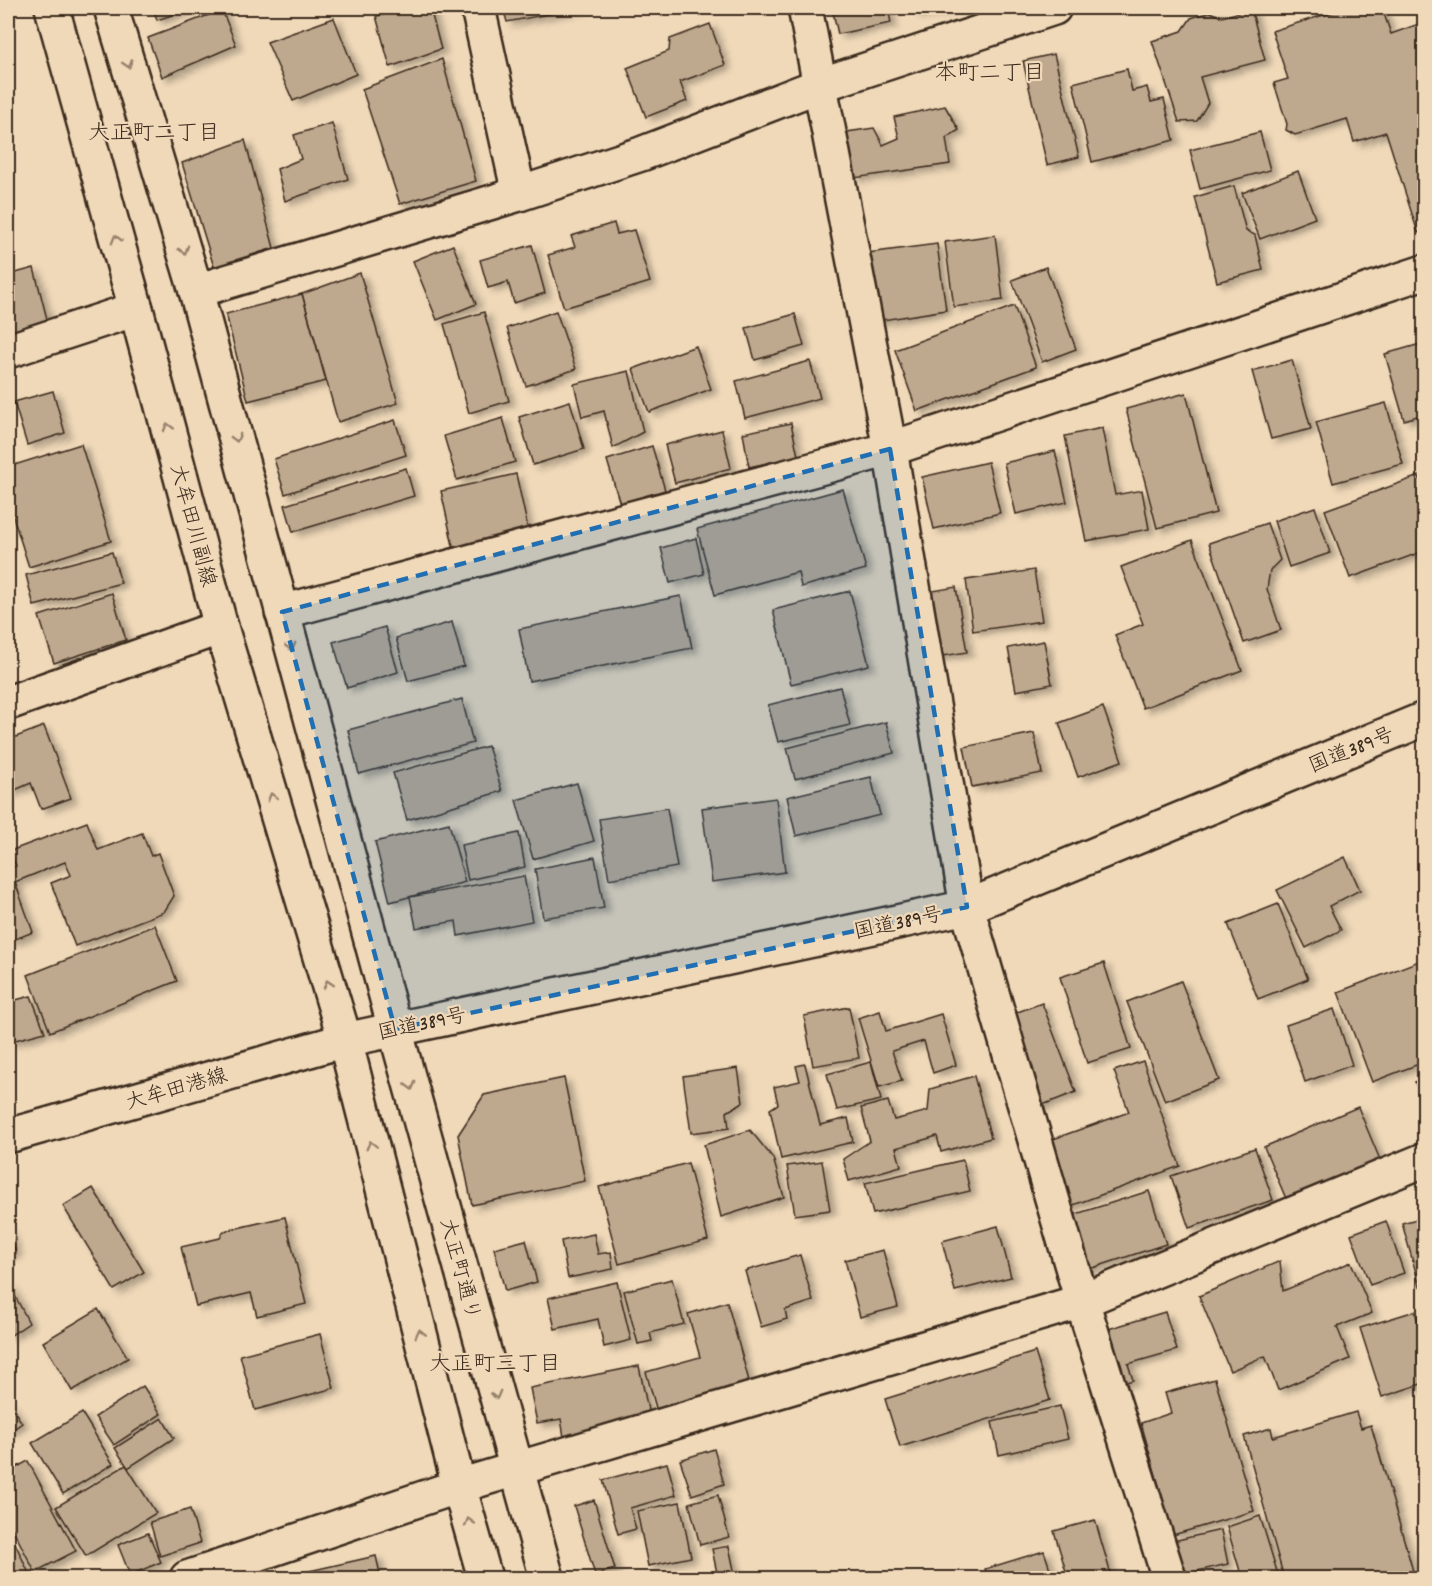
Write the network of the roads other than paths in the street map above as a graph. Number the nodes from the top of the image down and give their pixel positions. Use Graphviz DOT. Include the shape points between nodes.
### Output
graph roads {
  1 [pos="52,8"];
  2 [pos="111,8"];
  3 [pos="478,8"];
  4 [pos="805,8"];
  5 [pos="1054,8"];
  6 [pos="820,85"];
  7 [pos="519,194"];
  8 [pos="1425,272"];
  9 [pos="196,291"];
  10 [pos="136,309"];
  11 [pos="8,351"];
  12 [pos="890,449"];
  13 [pos="282,612"];
  14 [pos="221,627"];
  15 [pos="8,703"];
  16 [pos="1425,719"];
  17 [pos="967,907"];
  18 [pos="395,1029"];
  19 [pos="345,1040"];
  20 [pos="8,1136"];
  21 [pos="1425,1160"];
  22 [pos="1082,1301"];
  23 [pos="517,1470"];
  24 [pos="459,1486"];
  25 [pos="187,1578"];
  26 [pos="485,1578"];
  27 [pos="548,1578"];
  28 [pos="1169,1578"];
  10 -- 1 [label="main road, 大牟田川副線, one-way"];
  2 -- 9 [label="main road, one-way"];
  3 -- 7 [label="main road"];
  4 -- 6 [label="main road"];
  5 -- 6 [label="main road"];
  6 -- 7 [label="main road" via="641,154"];
  6 -- 12 [label="main road"];
  7 -- 9 [label="main road"];
  8 -- 12 [label="main road"];
  9 -- 13 [label="main road, one-way"];
  10 -- 11 [label="main road"];
  14 -- 10 [label="main road, 大牟田川副線, one-way"];
  12 -- 13 [label="main road"];
  12 -- 17 [label="main road"];
  13 -- 18 [label="main road, one-way"];
  14 -- 15 [label="main road"];
  19 -- 14 [label="main road, 大牟田川副線, one-way"];
  16 -- 17 [label="main road, 国道389号"];
  17 -- 18 [label="main road, 国道389号"];
  17 -- 22 [label="main road"];
  18 -- 19 [label="main road, 国道389号"];
  18 -- 23 [label="main road, 大正町通り, one-way"];
  19 -- 20 [label="main road, 大牟田港線"];
  24 -- 19 [label="main road, one-way"];
  21 -- 22 [label="main road"];
  22 -- 23 [label="main road"];
  22 -- 28 [label="main road"];
  23 -- 24 [label="main road"];
  23 -- 27 [label="main road, 大正町通り"];
  24 -- 25 [label="main road"];
  26 -- 24 [label="main road, one-way"];
}
